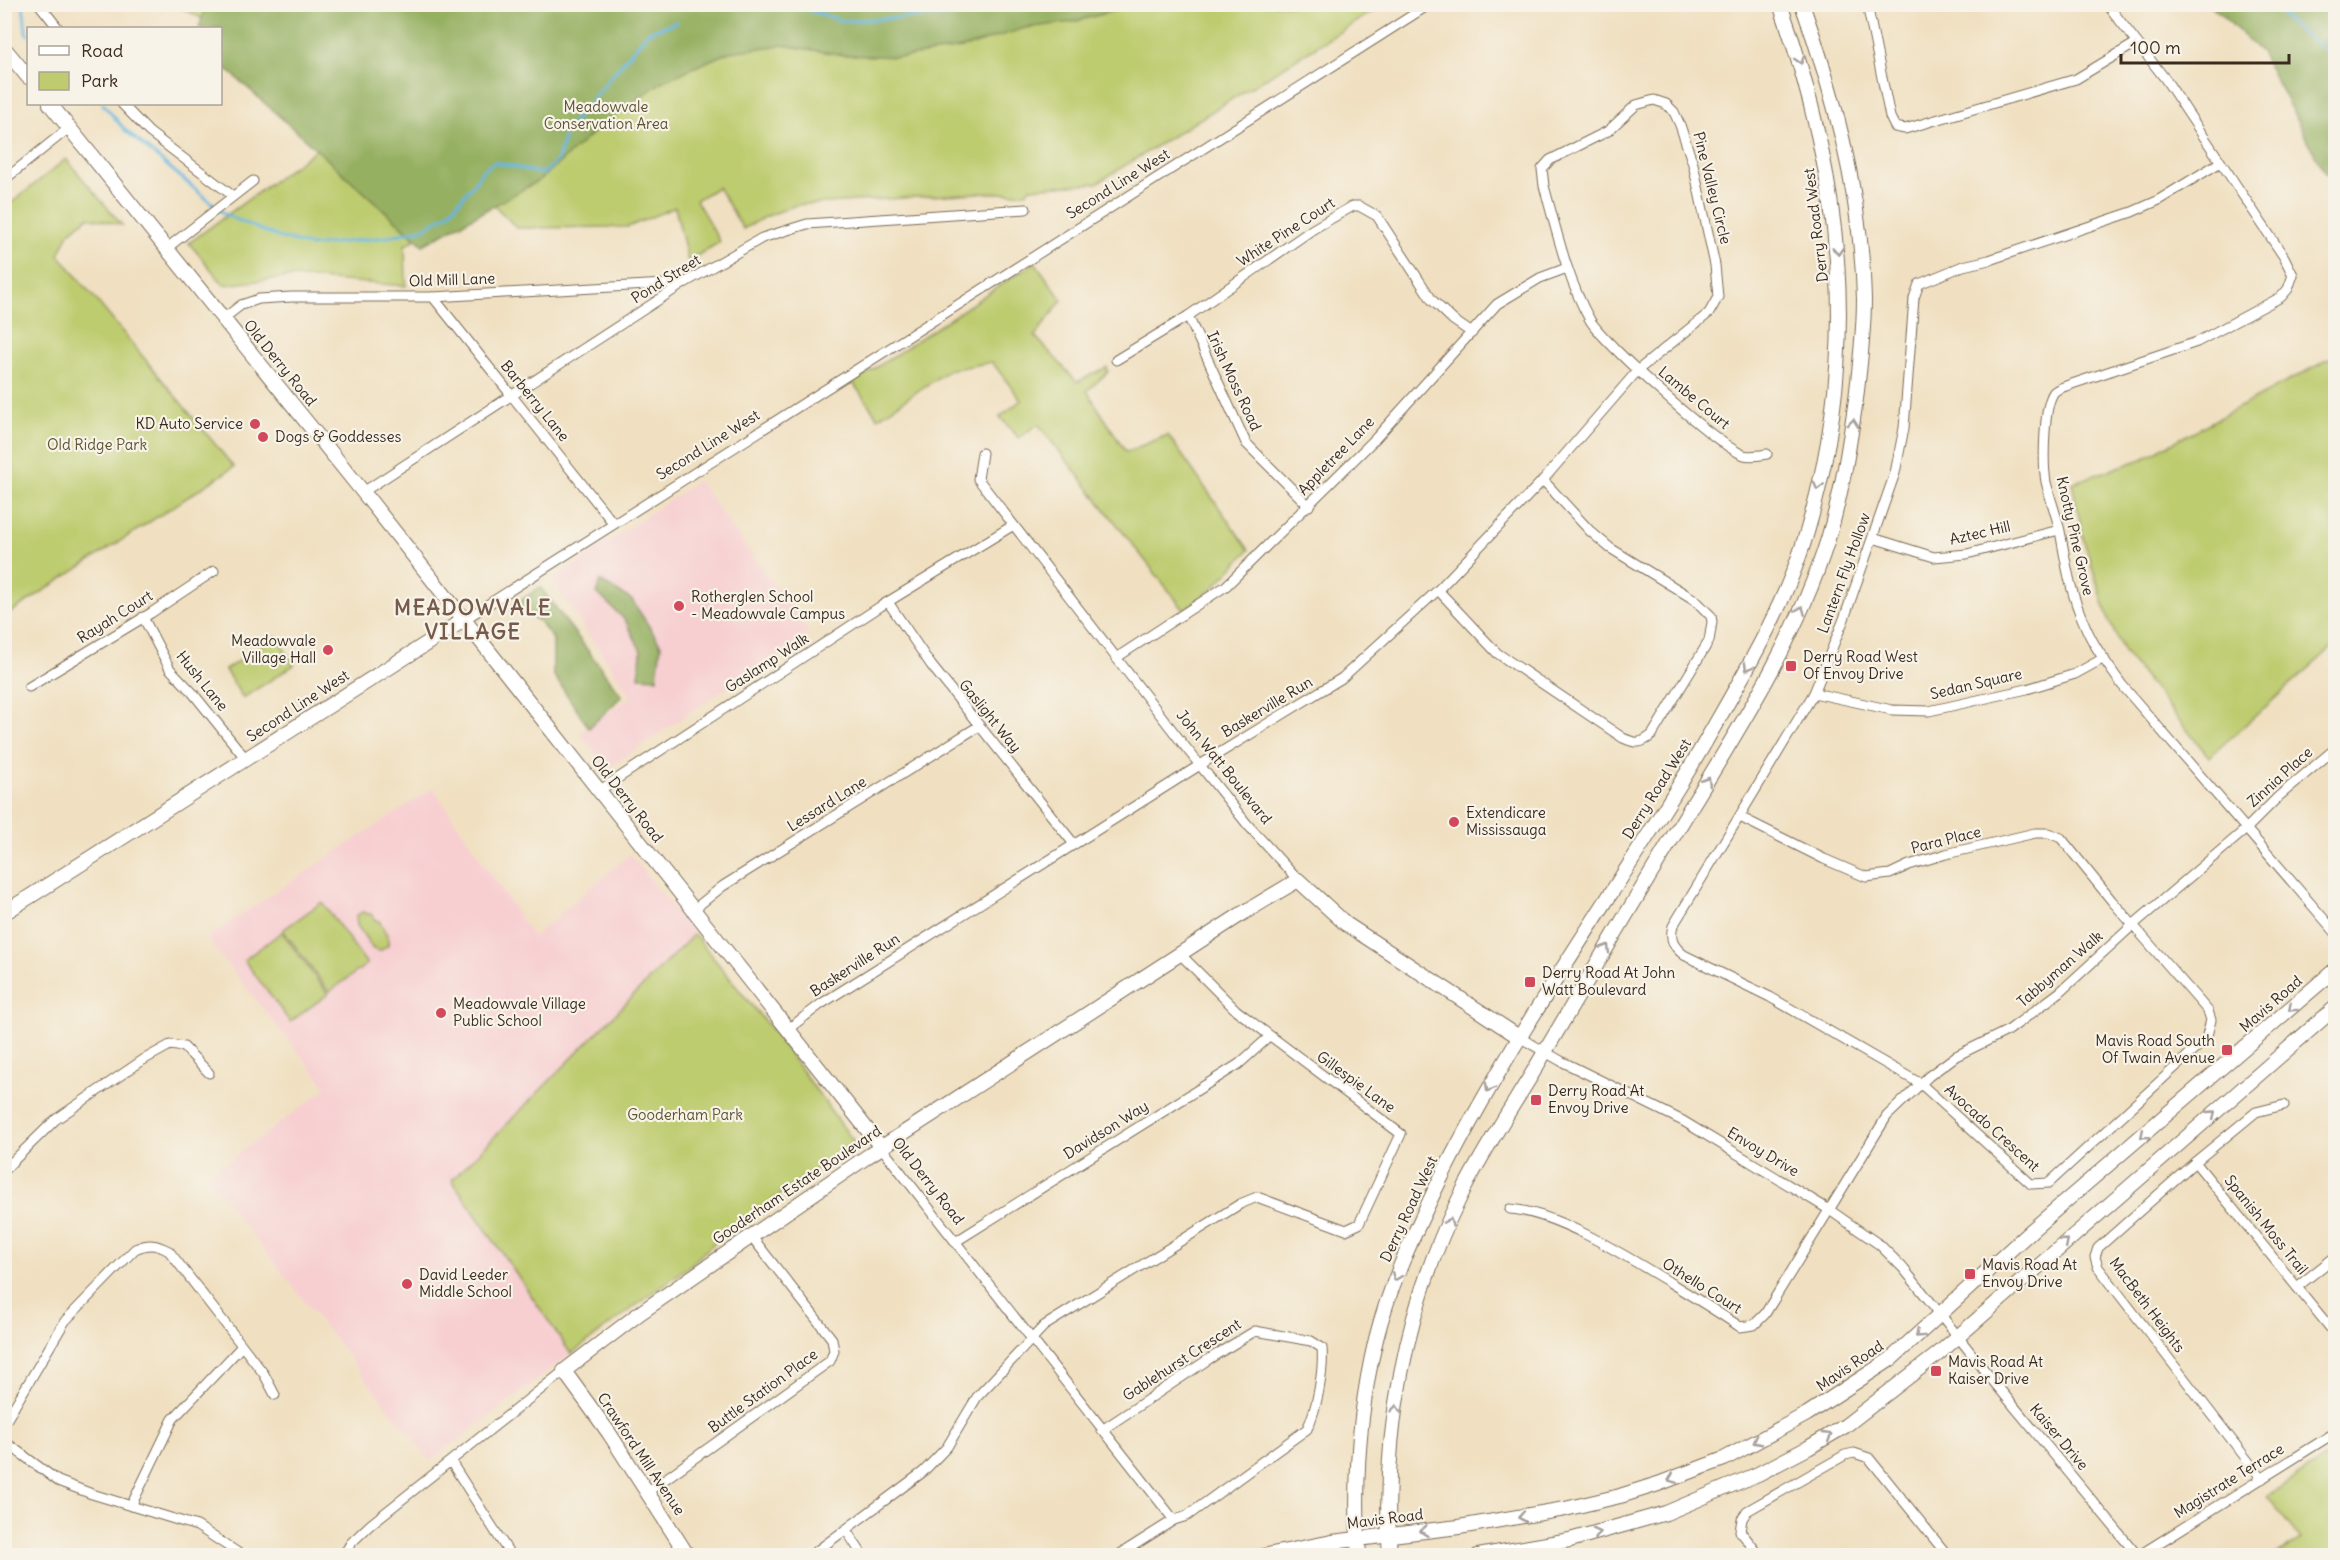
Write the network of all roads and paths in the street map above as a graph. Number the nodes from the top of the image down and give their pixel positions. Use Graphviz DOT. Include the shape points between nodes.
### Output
graph roads {
  1 [pos="39,4"];
  2 [pos="1430,4"];
  3 [pos="1780,4"];
  4 [pos="1802,4"];
  5 [pos="1867,4"];
  6 [pos="2107,4"];
  7 [pos="57,27"];
  8 [pos="2136,43"];
  9 [pos="4,48"];
  10 [pos="27,76"];
  11 [pos="51,105"];
  12 [pos="123,105"];
  13 [pos="69,128"];
  14 [pos="2219,163"];
  15 [pos="4,180"];
  16 [pos="253,181"];
  17 [pos="229,199"];
  18 [pos="1026,209"];
  19 [pos="167,248"];
  20 [pos="1567,268"];
  21 [pos="686,282"];
  22 [pos="433,297"];
  23 [pos="1188,316"];
  24 [pos="223,318"];
  25 [pos="1472,333"];
  26 [pos="1116,360"];
  27 [pos="1638,370"];
  28 [pos="511,395"];
  29 [pos="982,453"];
  30 [pos="1767,454"];
  31 [pos="1544,480"];
  32 [pos="363,492"];
  33 [pos="1309,506"];
  34 [pos="614,524"];
  35 [pos="1012,526"];
  36 [pos="2059,530"];
  37 [pos="1873,538"];
  38 [pos="214,571"];
  39 [pos="1438,590"];
  40 [pos="888,602"];
  41 [pos="143,617"];
  42 [pos="462,621"];
  43 [pos="1116,658"];
  44 [pos="2104,658"];
  45 [pos="29,687"];
  46 [pos="1814,693"];
  47 [pos="979,726"];
  48 [pos="2336,748"];
  49 [pos="246,759"];
  50 [pos="1200,765"];
  51 [pos="600,790"];
  52 [pos="1740,817"];
  53 [pos="2245,830"];
  54 [pos="1074,844"];
  55 [pos="1298,880"];
  56 [pos="693,910"];
  57 [pos="4,913"];
  58 [pos="2133,925"];
  59 [pos="2336,933"];
  60 [pos="1180,954"];
  61 [pos="2336,969"];
  62 [pos="2336,1007"];
  63 [pos="787,1030"];
  64 [pos="1269,1037"];
  65 [pos="1519,1037"];
  66 [pos="1544,1052"];
  67 [pos="209,1073"];
  68 [pos="1921,1084"];
  69 [pos="2284,1105"];
  70 [pos="881,1148"];
  71 [pos="2195,1162"];
  72 [pos="4,1170"];
  73 [pos="1510,1209"];
  74 [pos="1828,1209"];
  75 [pos="752,1237"];
  76 [pos="955,1242"];
  77 [pos="2336,1256"];
  78 [pos="2297,1287"];
  79 [pos="1941,1314"];
  80 [pos="2336,1335"];
  81 [pos="1958,1336"];
  82 [pos="1032,1339"];
  83 [pos="242,1346"];
  84 [pos="564,1371"];
  85 [pos="275,1395"];
  86 [pos="4,1424"];
  87 [pos="1102,1430"];
  88 [pos="2336,1432"];
  89 [pos="4,1441"];
  90 [pos="451,1462"];
  91 [pos="2262,1479"];
  92 [pos="647,1492"];
  93 [pos="131,1506"];
  94 [pos="1174,1520"];
  95 [pos="846,1530"];
  96 [pos="1389,1534"];
  97 [pos="1358,1539"];
  98 [pos="243,1556"];
  99 [pos="343,1556"];
  100 [pos="511,1556"];
  101 [pos="688,1556"];
  102 [pos="810,1556"];
  103 [pos="863,1556"];
  104 [pos="1117,1556"];
  105 [pos="1263,1556"];
  106 [pos="1359,1556"];
  107 [pos="1390,1556"];
  108 [pos="1478,1556"];
  109 [pos="1760,1556"];
  110 [pos="1948,1556"];
  111 [pos="2138,1556"];
  1 -- 7 [label="street"];
  2 -- 34 [label="street, Second Line West"];
  3 -- 65 [label="main road, Derry Road West, one-way" via="1822,143 1837,240 1838,363 1826,456 1806,534 1780,602 1740,681 1673,796"];
  66 -- 4 [label="main road, one-way" via="1761,691 1800,614 1828,540 1848,461 1864,300 1859,237 1823,62"];
  5 -- 8 [label="street" via="1890,117 1895,127 1905,129 2076,79"];
  6 -- 8 [label="street, Knotty Pine Grove"];
  8 -- 14 [label="street, Knotty Pine Grove" via="2166,80"];
  9 -- 10 [label="main road"];
  11 -- 13 [label="main road, Old Derry Road"];
  12 -- 17 [label="street"];
  13 -- 15 [label="street"];
  13 -- 19 [label="main road, Old Derry Road"];
  14 -- 36 [label="street, Knotty Pine Grove" via="2292,271 2292,280 2281,297 2197,342 2055,392 2048,406 2044,458"];
  14 -- 37 [label="street, Lantern Fly Hollow" via="2132,212 1919,284 1914,298 1902,439"];
  16 -- 17 [label="street"];
  17 -- 19 [label="street"];
  18 -- 21 [label="street, Pond Street" via="807,224 762,238"];
  19 -- 24 [label="main road, Old Derry Road"];
  20 -- 25 [label="street, Appletree Lane" via="1497,304"];
  20 -- 27 [label="street, Pine Valley Circle" via="1591,323"];
  20 -- 27 [label="street, Pine Valley Circle" via="1542,169 1550,160 1608,131 1636,105 1654,100 1666,104 1680,125 1693,164 1716,266 1718,297 1709,313"];
  21 -- 22 [label="street, Old Mill Lane"];
  21 -- 28 [label="street, Pond Street"];
  22 -- 24 [label="street, Old Mill Lane" via="259,299 241,305"];
  22 -- 28 [label="street, Barberry Lane"];
  23 -- 25 [label="street, White Pine Court" via="1312,229 1359,206 1377,216 1432,300"];
  23 -- 26 [label="street, White Pine Court"];
  23 -- 33 [label="street, Irish Moss Road" via="1246,443"];
  24 -- 32 [label="main road, Old Derry Road"];
  25 -- 33 [label="street, Appletree Lane"];
  27 -- 30 [label="street, Lambe Court" via="1710,434 1744,455"];
  27 -- 31 [label="street, Baskerville Run"];
  28 -- 32 [label="street, Pond Street"];
  28 -- 34 [label="street, Barberry Lane"];
  29 -- 35 [label="street, John Watt Boulevard" via="978,479"];
  31 -- 39 [label="street, Baskerville Run"];
  31 -- 39 [label="street" via="1610,548 1695,600 1711,616 1709,641 1652,735 1642,743 1623,738 1518,668 1497,653"];
  32 -- 42 [label="main road, Old Derry Road"];
  33 -- 43 [label="street, Appletree Lane" via="1226,586"];
  34 -- 42 [label="street, Second Line West"];
  35 -- 40 [label="street, Gaslamp Walk"];
  35 -- 43 [label="street, John Watt Boulevard"];
  36 -- 37 [label="street, Aztec Hill" via="1967,554 1934,557"];
  36 -- 44 [label="street, Knotty Pine Grove" via="2074,600"];
  37 -- 46 [label="street, Lantern Fly Hollow"];
  38 -- 41 [label="street, Rayah Court"];
  39 -- 50 [label="street, Baskerville Run" via="1342,678"];
  40 -- 47 [label="street, Gaslight Way"];
  40 -- 51 [label="street, Gaslamp Walk"];
  41 -- 45 [label="street, Rayah Court"];
  41 -- 49 [label="street, Hush Lane" via="170,669"];
  42 -- 49 [label="main road, Second Line West"];
  42 -- 51 [label="main road, Old Derry Road"];
  43 -- 50 [label="street, John Watt Boulevard"];
  44 -- 46 [label="street, Sedan Square" via="2075,674 1929,711 1892,710"];
  44 -- 53 [label="street, Knotty Pine Grove" via="2122,685"];
  46 -- 52 [label="street, Lantern Fly Hollow"];
  47 -- 54 [label="street, Gaslight Way"];
  47 -- 56 [label="street, Lessard Lane" via="723,886"];
  48 -- 53 [label="street, Zinnia Place"];
  49 -- 57 [label="main road, Second Line West"];
  50 -- 54 [label="street, Baskerville Run"];
  50 -- 55 [label="street, John Watt Boulevard"];
  51 -- 56 [label="main road, Old Derry Road"];
  52 -- 58 [label="street, Para Place" via="1866,877 1890,874 1936,857 2035,833 2055,834"];
  52 -- 68 [label="street, Lantern Fly Hollow" via="1673,926 1675,947 1684,956 1770,997"];
  53 -- 58 [label="street, Tabbyman Walk"];
  53 -- 59 [label="street, Knotty Pine Grove"];
  54 -- 63 [label="street, Baskerville Run"];
  55 -- 60 [label="main road, Gooderham Estate Boulevard"];
  55 -- 65 [label="main road, John Watt Boulevard" via="1346,924"];
  56 -- 63 [label="main road, Old Derry Road"];
  58 -- 68 [label="street, Tabbyman Walk" via="2027,1017 1999,1036 1956,1056"];
  58 -- 68 [label="street, Avocado Crescent" via="2208,1011 2209,1035 2049,1183 2031,1184"];
  60 -- 64 [label="street, Gillespie Lane"];
  60 -- 70 [label="main road, Gooderham Estate Boulevard"];
  61 -- 79 [label="main road, Mavis Road, one-way" via="2032,1230"];
  81 -- 62 [label="main road, one-way"];
  63 -- 70 [label="main road, Old Derry Road"];
  64 -- 76 [label="street, Davidson Way" via="1239,1064"];
  64 -- 82 [label="street, Gillespie Lane" via="1401,1134 1359,1224 1346,1230 1257,1197 1044,1326"];
  65 -- 66 [label="street, Envoy Drive"];
  65 -- 97 [label="main road, Derry Road West, one-way" via="1419,1223 1377,1335 1366,1386 1357,1474"];
  66 -- 74 [label="street, Envoy Drive" via="1683,1121"];
  96 -- 66 [label="main road, one-way" via="1396,1405 1422,1293 1459,1198"];
  67 -- 72 [label="street" via="184,1047 170,1045 55,1120"];
  68 -- 74 [label="street, Tabbyman Walk" via="1887,1116"];
  69 -- 71 [label="street, MacBeth Heights" via="2256,1112"];
  70 -- 75 [label="main road, Gooderham Estate Boulevard"];
  70 -- 76 [label="street, Old Derry Road"];
  71 -- 78 [label="street, Spanish Moss Trail"];
  71 -- 91 [label="street, MacBeth Heights" via="2098,1248 2095,1257 2098,1267"];
  73 -- 74 [label="street, Othello Court" via="1532,1212 1616,1250 1740,1327 1754,1325 1765,1314"];
  74 -- 79 [label="street, Envoy Drive" via="1880,1245"];
  75 -- 84 [label="main road, Gooderham Estate Boulevard" via="640,1313"];
  75 -- 92 [label="street, Buttle Station Place" via="832,1339 834,1351 830,1361"];
  76 -- 82 [label="street, Old Derry Road"];
  77 -- 78 [label="street"];
  78 -- 80 [label="street, Spanish Moss Trail"];
  79 -- 81 [label="street, Envoy Drive"];
  79 -- 96 [label="main road, Mavis Road, one-way" via="1891,1359 1807,1414 1724,1459 1658,1484 1565,1509"];
  108 -- 81 [label="main road, one-way" via="1570,1540 1666,1513 1758,1474 1845,1426"];
  81 -- 111 [label="street, Kaiser Drive"];
  82 -- 87 [label="street, Old Derry Road"];
  82 -- 95 [label="street" via="977,1397 947,1447 923,1472"];
  83 -- 85 [label="street"];
  83 -- 86 [label="street" via="169,1251 158,1245 146,1245 135,1249 65,1321"];
  83 -- 93 [label="street" via="173,1419"];
  84 -- 90 [label="street, Gooderham Estate Boulevard"];
  84 -- 92 [label="main road, Crawford Mill Avenue"];
  87 -- 94 [label="street, Old Derry Road"];
  87 -- 94 [label="street, Gablehurst Crescent" via="1255,1331 1311,1341 1322,1348 1313,1417 1307,1429 1187,1516"];
  88 -- 91 [label="street, Magistrate Terrace"];
  89 -- 93 [label="street" via="58,1481"];
  90 -- 99 [label="street, Gooderham Estate Boulevard" via="371,1524"];
  90 -- 100 [label="street"];
  91 -- 111 [label="street, Magistrate Terrace"];
  92 -- 101 [label="main road, Crawford Mill Avenue"];
  93 -- 98 [label="street" via="197,1526"];
  94 -- 104 [label="street"];
  95 -- 102 [label="street"];
  95 -- 103 [label="street"];
  96 -- 97 [label="main road, Mavis Road"];
  96 -- 107 [label="main road"];
  97 -- 105 [label="main road, Mavis Road"];
  97 -- 106 [label="main road, Derry Road West"];
  109 -- 110 [label="street" via="1740,1531 1747,1511 1854,1453 1869,1458"];
}
